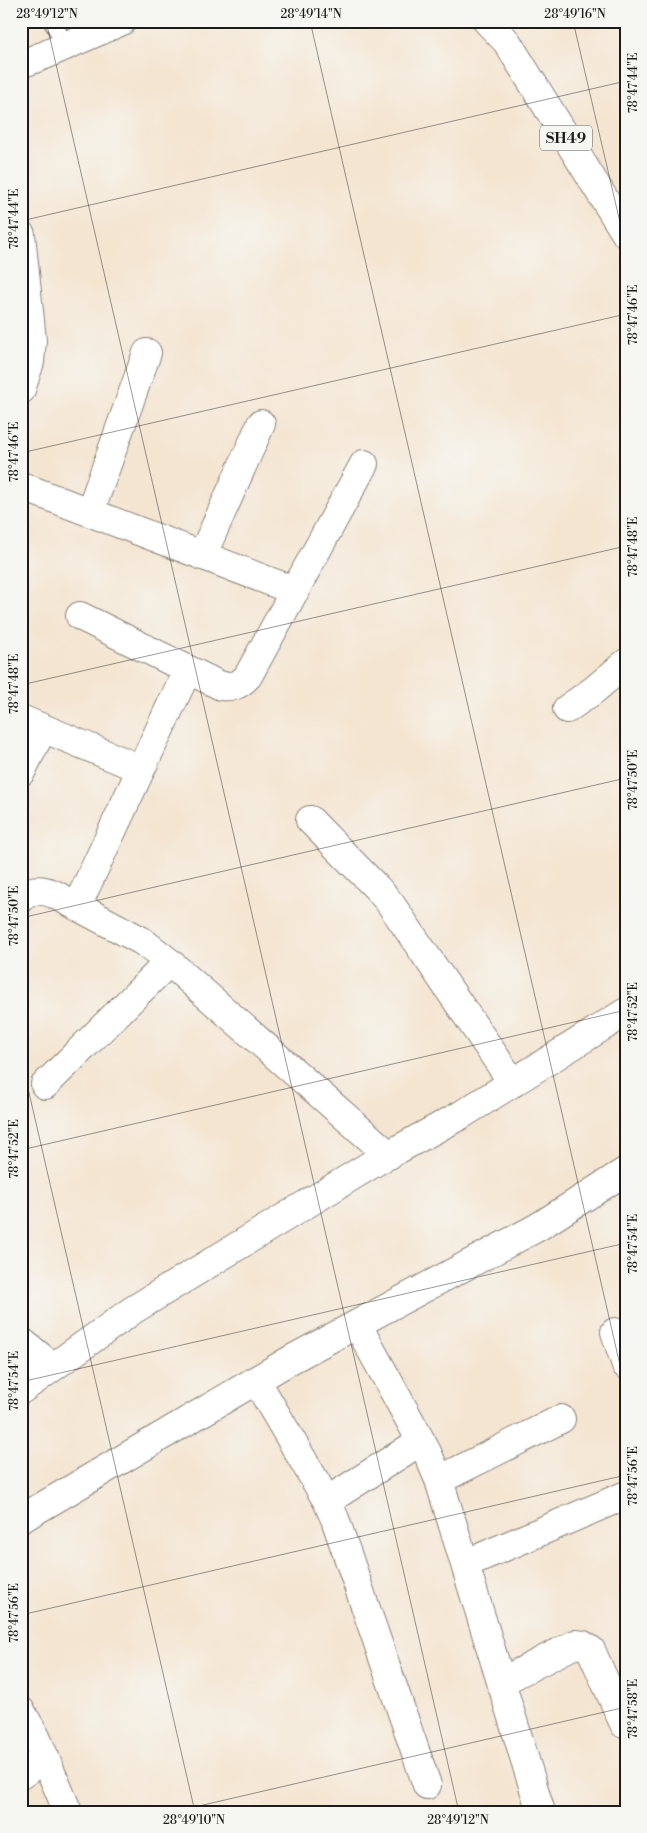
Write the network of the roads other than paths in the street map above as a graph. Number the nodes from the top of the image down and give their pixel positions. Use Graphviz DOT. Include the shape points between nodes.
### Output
graph roads {
  1 [pos="52,21"];
  2 [pos="122,21"];
  3 [pos="487,21"];
  4 [pos="503,32"];
  5 [pos="66,46"];
  6 [pos="21,64"];
  7 [pos="626,234"];
  8 [pos="21,235"];
  9 [pos="147,352"];
  10 [pos="21,390"];
  11 [pos="261,424"];
  12 [pos="364,464"];
  13 [pos="21,486"];
  14 [pos="90,512"];
  15 [pos="202,556"];
  16 [pos="295,591"];
  17 [pos="80,616"];
  18 [pos="626,663"];
  19 [pos="187,671"];
  20 [pos="567,709"];
  21 [pos="32,724"];
  22 [pos="141,769"];
  23 [pos="21,772"];
  24 [pos="310,820"];
  25 [pos="28,890"];
  26 [pos="77,906"];
  27 [pos="169,962"];
  28 [pos="626,1012"];
  29 [pos="513,1083"];
  30 [pos="45,1085"];
  31 [pos="389,1155"];
  32 [pos="626,1171"];
  33 [pos="357,1324"];
  34 [pos="615,1332"];
  35 [pos="21,1341"];
  36 [pos="626,1365"];
  37 [pos="53,1367"];
  38 [pos="256,1380"];
  39 [pos="21,1390"];
  40 [pos="561,1419"];
  41 [pos="421,1441"];
  42 [pos="439,1480"];
  43 [pos="626,1495"];
  44 [pos="327,1501"];
  45 [pos="21,1520"];
  46 [pos="465,1564"];
  47 [pos="501,1682"];
  48 [pos="21,1711"];
  49 [pos="624,1724"];
  50 [pos="45,1757"];
  51 [pos="21,1775"];
  52 [pos="427,1785"];
  53 [pos="68,1812"];
  54 [pos="541,1812"];
  1 -- 5 [label="lane"];
  2 -- 5 [label="street"];
  3 -- 4 [label="street, SH49"];
  4 -- 7 [label="street, SH49"];
  5 -- 6 [label="street"];
  8 -- 10 [label="street" via="32,340 30,362"];
  9 -- 14 [label="street"];
  11 -- 15 [label="street"];
  12 -- 16 [label="street"];
  13 -- 14 [label="street"];
  14 -- 15 [label="street"];
  15 -- 16 [label="street"];
  16 -- 19 [label="street" via="241,683 232,687 221,686"];
  17 -- 19 [label="street"];
  18 -- 20 [label="street"];
  19 -- 22 [label="street"];
  21 -- 22 [label="street"];
  21 -- 23 [label="street"];
  22 -- 26 [label="street"];
  24 -- 29 [label="street" via="390,903"];
  25 -- 26 [label="street"];
  26 -- 27 [label="street" via="142,941"];
  27 -- 30 [label="street"];
  27 -- 31 [label="street"];
  28 -- 29 [label="street"];
  29 -- 31 [label="street"];
  31 -- 37 [label="street" via="133,1310"];
  32 -- 33 [label="street" via="538,1227"];
  33 -- 38 [label="street"];
  33 -- 41 [label="street"];
  34 -- 36 [label="street"];
  35 -- 37 [label="street"];
  37 -- 39 [label="street"];
  38 -- 44 [label="street"];
  38 -- 45 [label="street"];
  40 -- 42 [label="street"];
  41 -- 42 [label="street"];
  41 -- 44 [label="street"];
  42 -- 46 [label="street"];
  43 -- 46 [label="street"];
  44 -- 52 [label="street"];
  46 -- 47 [label="street"];
  47 -- 49 [label="street" via="575,1644 583,1644 591,1650"];
  47 -- 54 [label="street"];
  48 -- 50 [label="street"];
  50 -- 51 [label="street"];
  50 -- 53 [label="street"];
}
